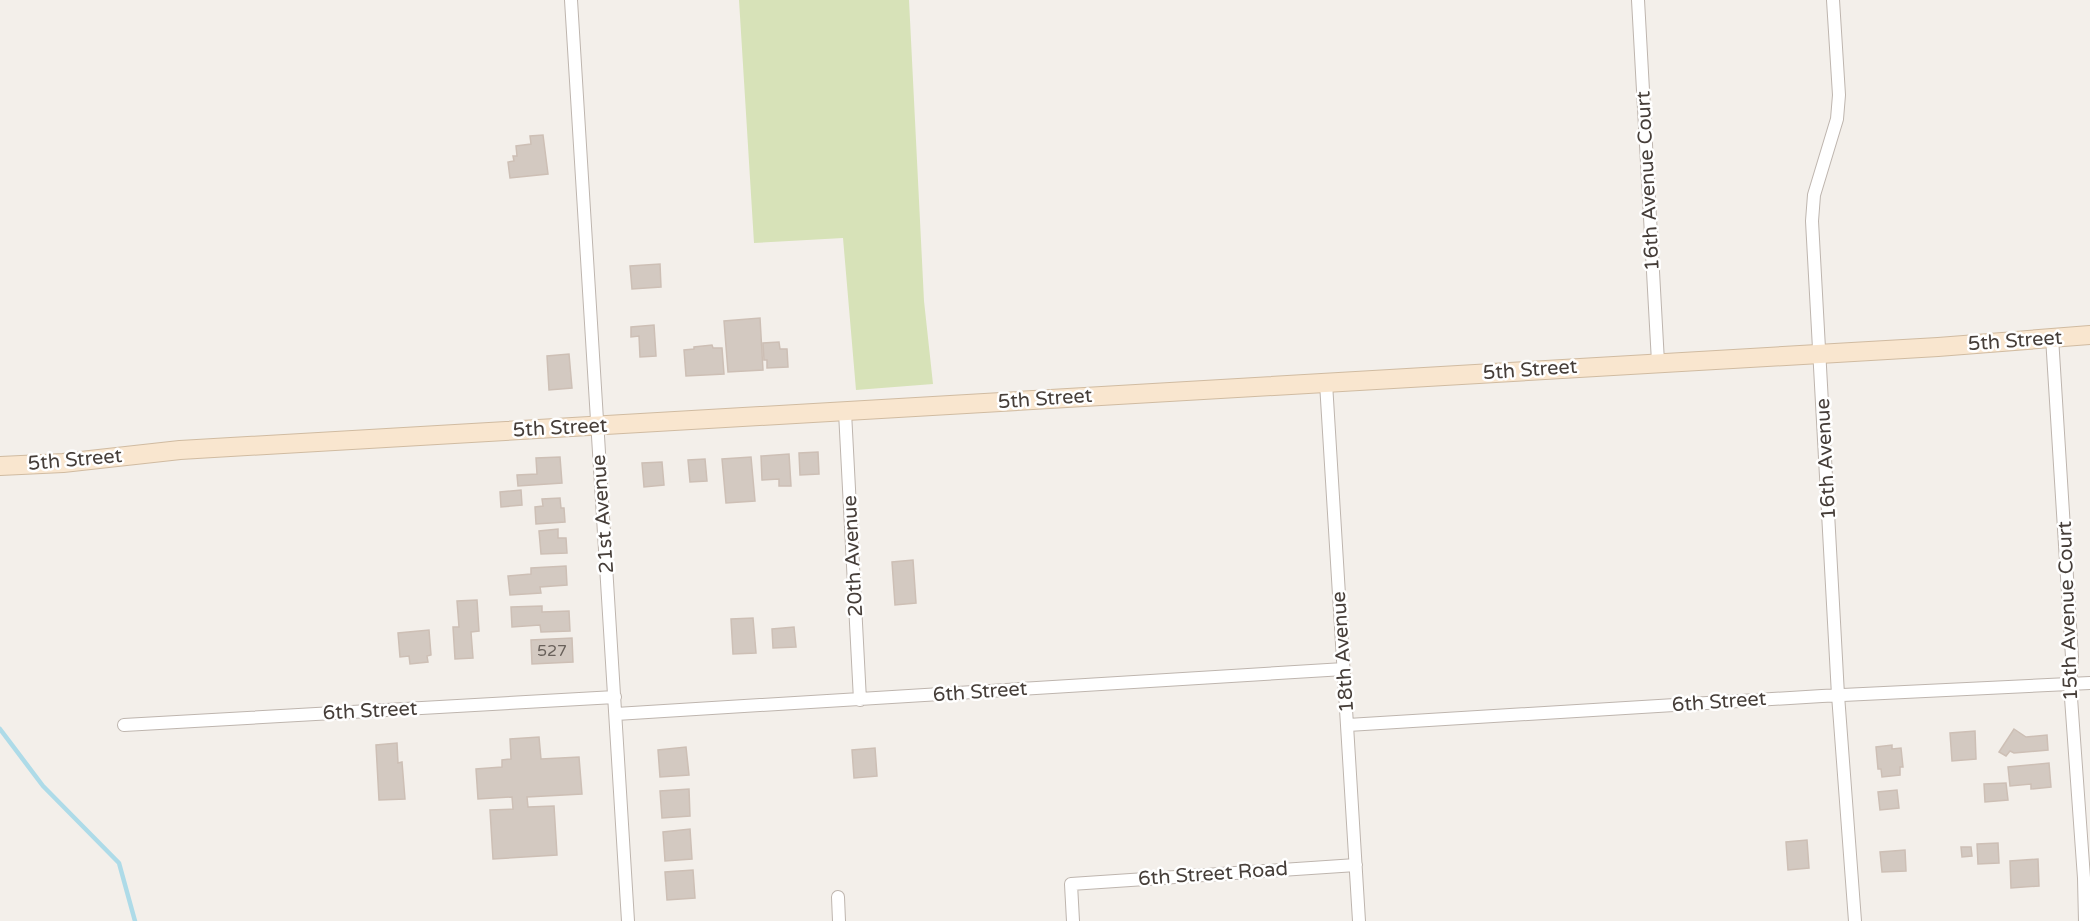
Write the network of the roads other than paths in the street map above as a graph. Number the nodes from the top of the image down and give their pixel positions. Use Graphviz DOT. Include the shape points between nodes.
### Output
graph roads {
  1 [pos="571,0"];
  2 [pos="1638,0"];
  3 [pos="1833,0"];
  4 [pos="2090,335"];
  5 [pos="2052,338"];
  6 [pos="1819,352"];
  7 [pos="1659,362"];
  8 [pos="1326,383"];
  9 [pos="845,412"];
  10 [pos="598,426"];
  11 [pos="0,466"];
  12 [pos="1344,669"];
  13 [pos="2090,683"];
  14 [pos="2070,684"];
  15 [pos="1838,695"];
  16 [pos="615,697"];
  17 [pos="860,700"];
  18 [pos="616,714"];
  19 [pos="124,725"];
  20 [pos="1348,725"];
  21 [pos="1356,865"];
  22 [pos="838,897"];
  23 [pos="628,921"];
  24 [pos="839,921"];
  25 [pos="1073,921"];
  26 [pos="1359,921"];
  27 [pos="1855,921"];
  28 [pos="2085,921"];
  1 -- 10 [label="street, 21st Avenue"];
  2 -- 7 [label="street, 16th Avenue Court"];
  3 -- 6 [label="street, 16th Avenue" via="1839,95 1836,120 1814,195 1812,221"];
  4 -- 5 [label="main road, 5th Street"];
  5 -- 6 [label="main road, 5th Street"];
  5 -- 14 [label="street, 15th Avenue Court" via="2072,657"];
  6 -- 7 [label="main road, 5th Street"];
  6 -- 15 [label="street, 16th Avenue"];
  7 -- 8 [label="main road, 5th Street"];
  8 -- 9 [label="main road, 5th Street"];
  8 -- 12 [label="street, 18th Avenue"];
  9 -- 10 [label="main road, 5th Street"];
  9 -- 17 [label="street, 20th Avenue"];
  10 -- 11 [label="main road, 5th Street" via="180,450"];
  10 -- 16 [label="street, 21st Avenue"];
  12 -- 17 [label="street, 6th Street"];
  12 -- 20 [label="street, 18th Avenue"];
  13 -- 14 [label="street, 6th Street"];
  14 -- 15 [label="street, 6th Street"];
  14 -- 28 [label="street, 15th Avenue Court"];
  15 -- 20 [label="street, 6th Street"];
  15 -- 27 [label="street, 16th Avenue"];
  16 -- 18 [label="street, 21st Avenue"];
  16 -- 19 [label="street, 6th Street"];
  17 -- 18 [label="street, 6th Street"];
  18 -- 23 [label="street, 21st Avenue"];
  20 -- 21 [label="street, 18th Avenue"];
  21 -- 25 [label="street, 6th Street Road" via="1071,884"];
  21 -- 26 [label="street, 18th Avenue"];
  22 -- 24 [label="street"];
}
